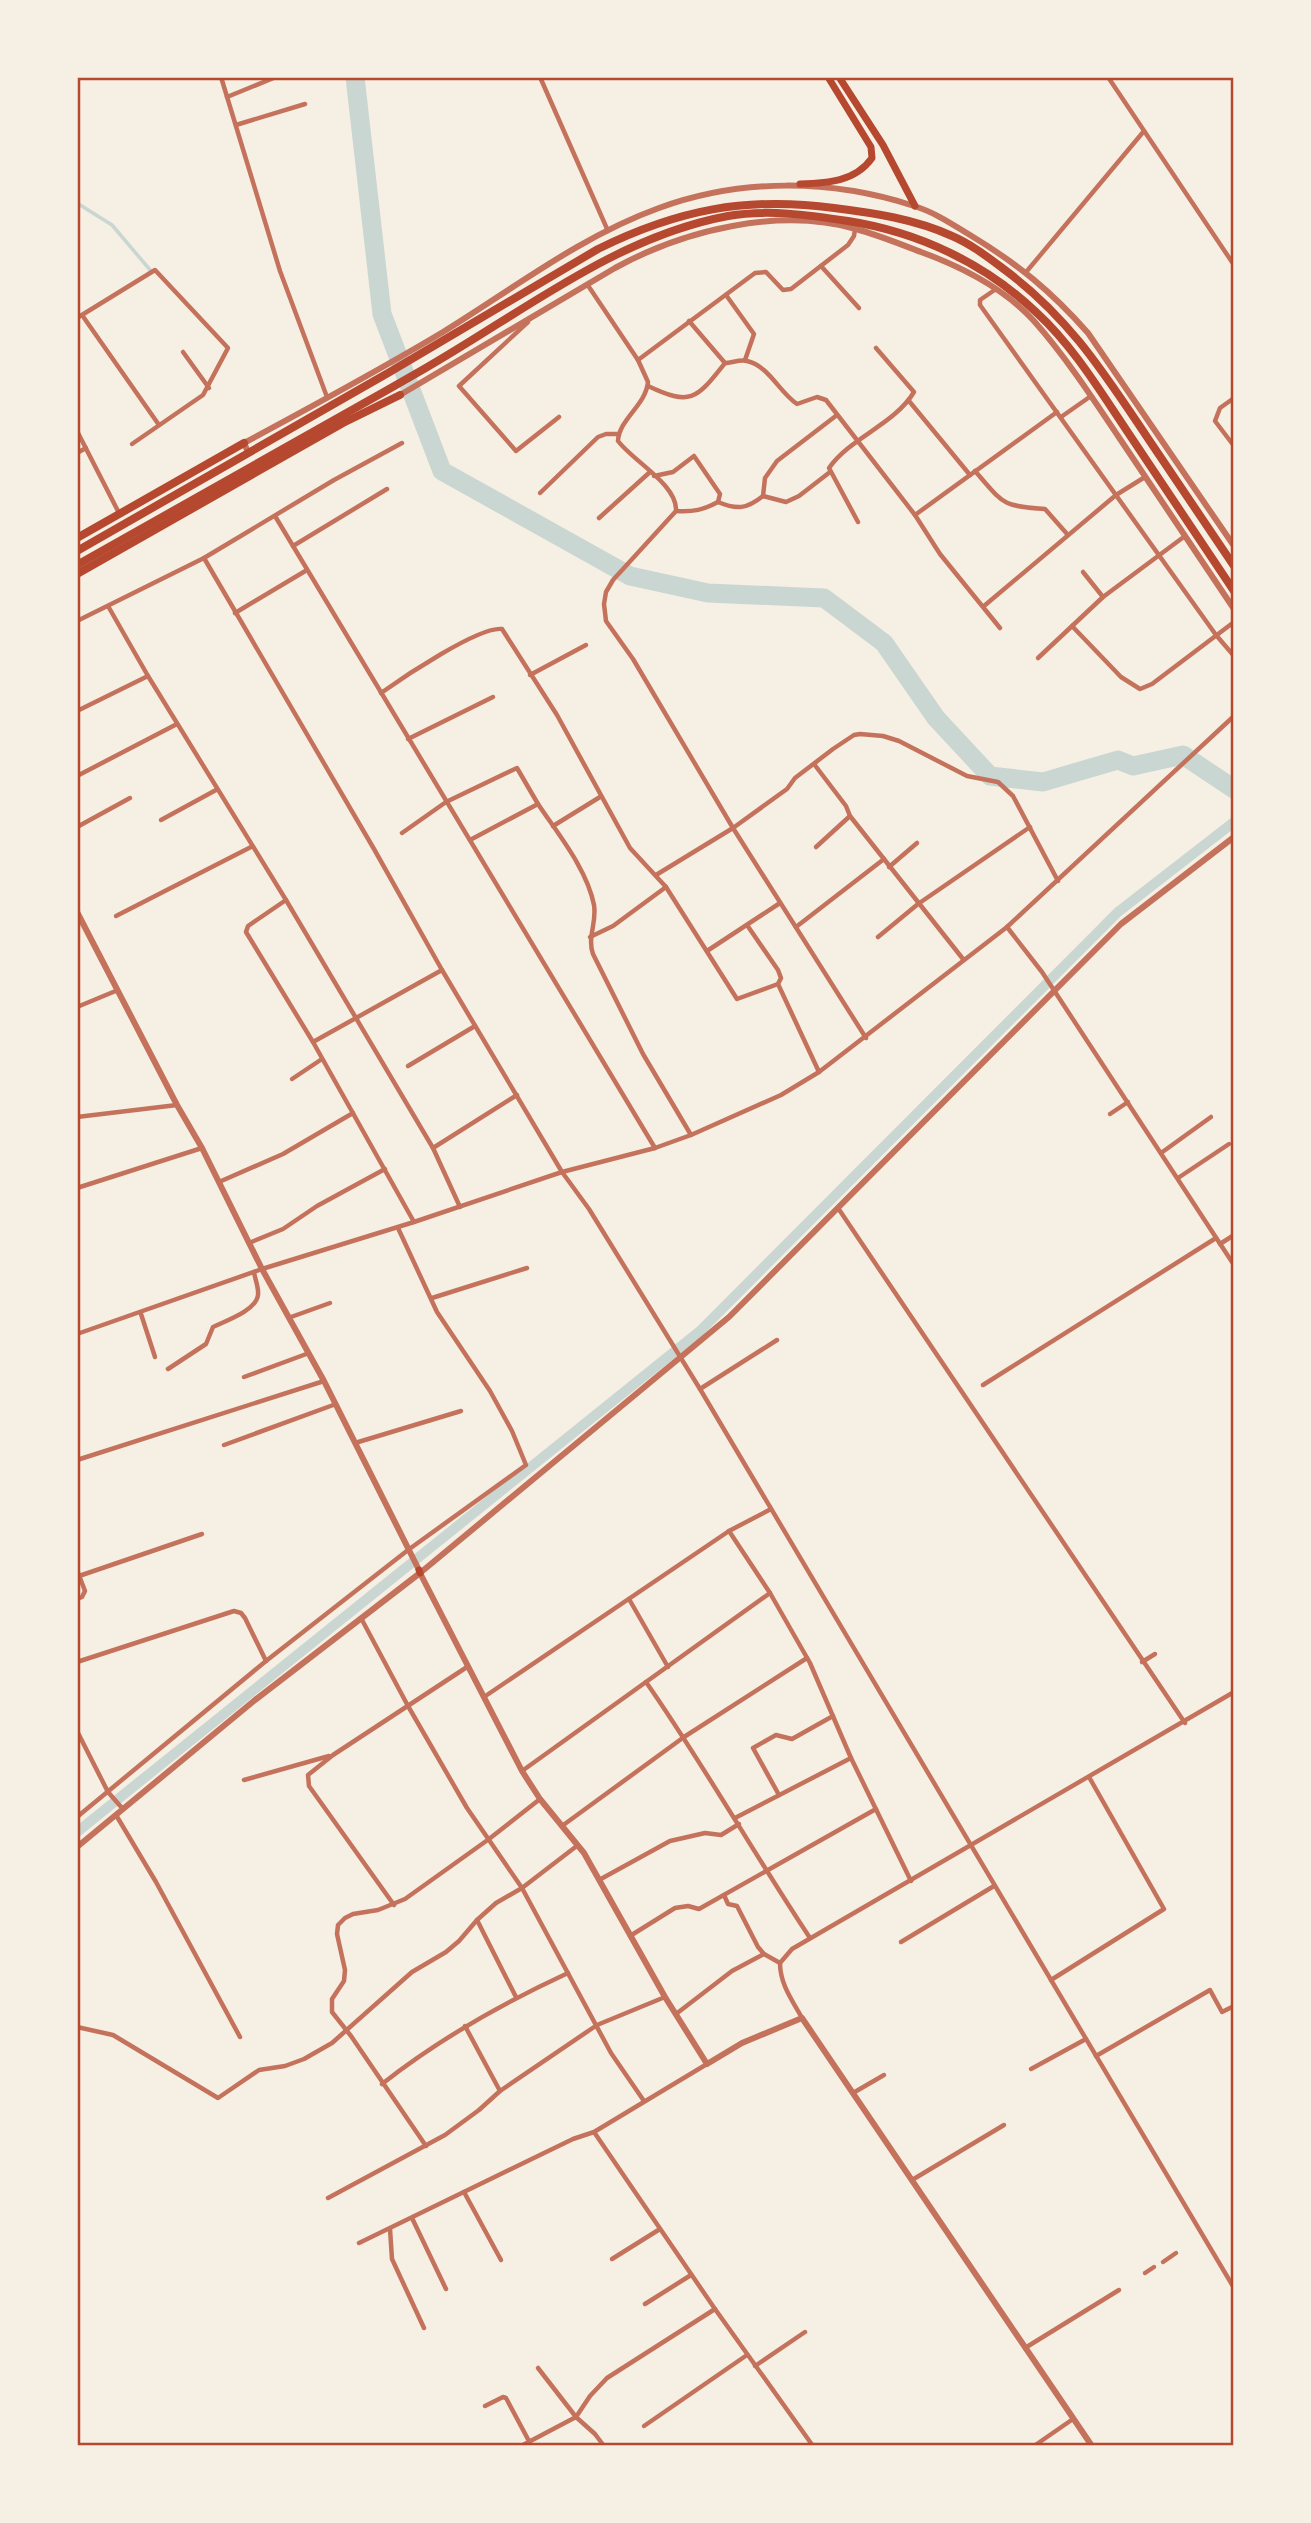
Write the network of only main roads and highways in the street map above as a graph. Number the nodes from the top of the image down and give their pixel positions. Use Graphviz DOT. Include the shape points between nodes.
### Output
graph roads {
  1 [pos="828,77"];
  2 [pos="839,77"];
  3 [pos="800,184"];
  4 [pos="915,206"];
  5 [pos="519,284"];
  6 [pos="524,293"];
  7 [pos="400,395"];
  8 [pos="1127,431"];
  9 [pos="1119,437"];
  10 [pos="244,443"];
  11 [pos="77,538"];
  12 [pos="77,551"];
  13 [pos="77,565"];
  14 [pos="1234,566"];
  15 [pos="77,574"];
  16 [pos="1234,591"];
  1 -- 3 [label="main road" via="871,147 872,158 836,183"];
  2 -- 4 [label="main road"];
  5 -- 6 [label="highway"];
  6 -- 12 [label="highway"];
  6 -- 14 [label="highway" via="627,235 729,205 794,203 874,213 953,236 1028,288 1077,337"];
  7 -- 15 [label="highway"];
  8 -- 9 [label="highway"];
  8 -- 13 [label="highway" via="1040,315 982,271 945,250 867,224 797,213 731,215 666,233 605,260 395,386"];
  8 -- 16 [label="highway"];
  10 -- 11 [label="highway"];
}
